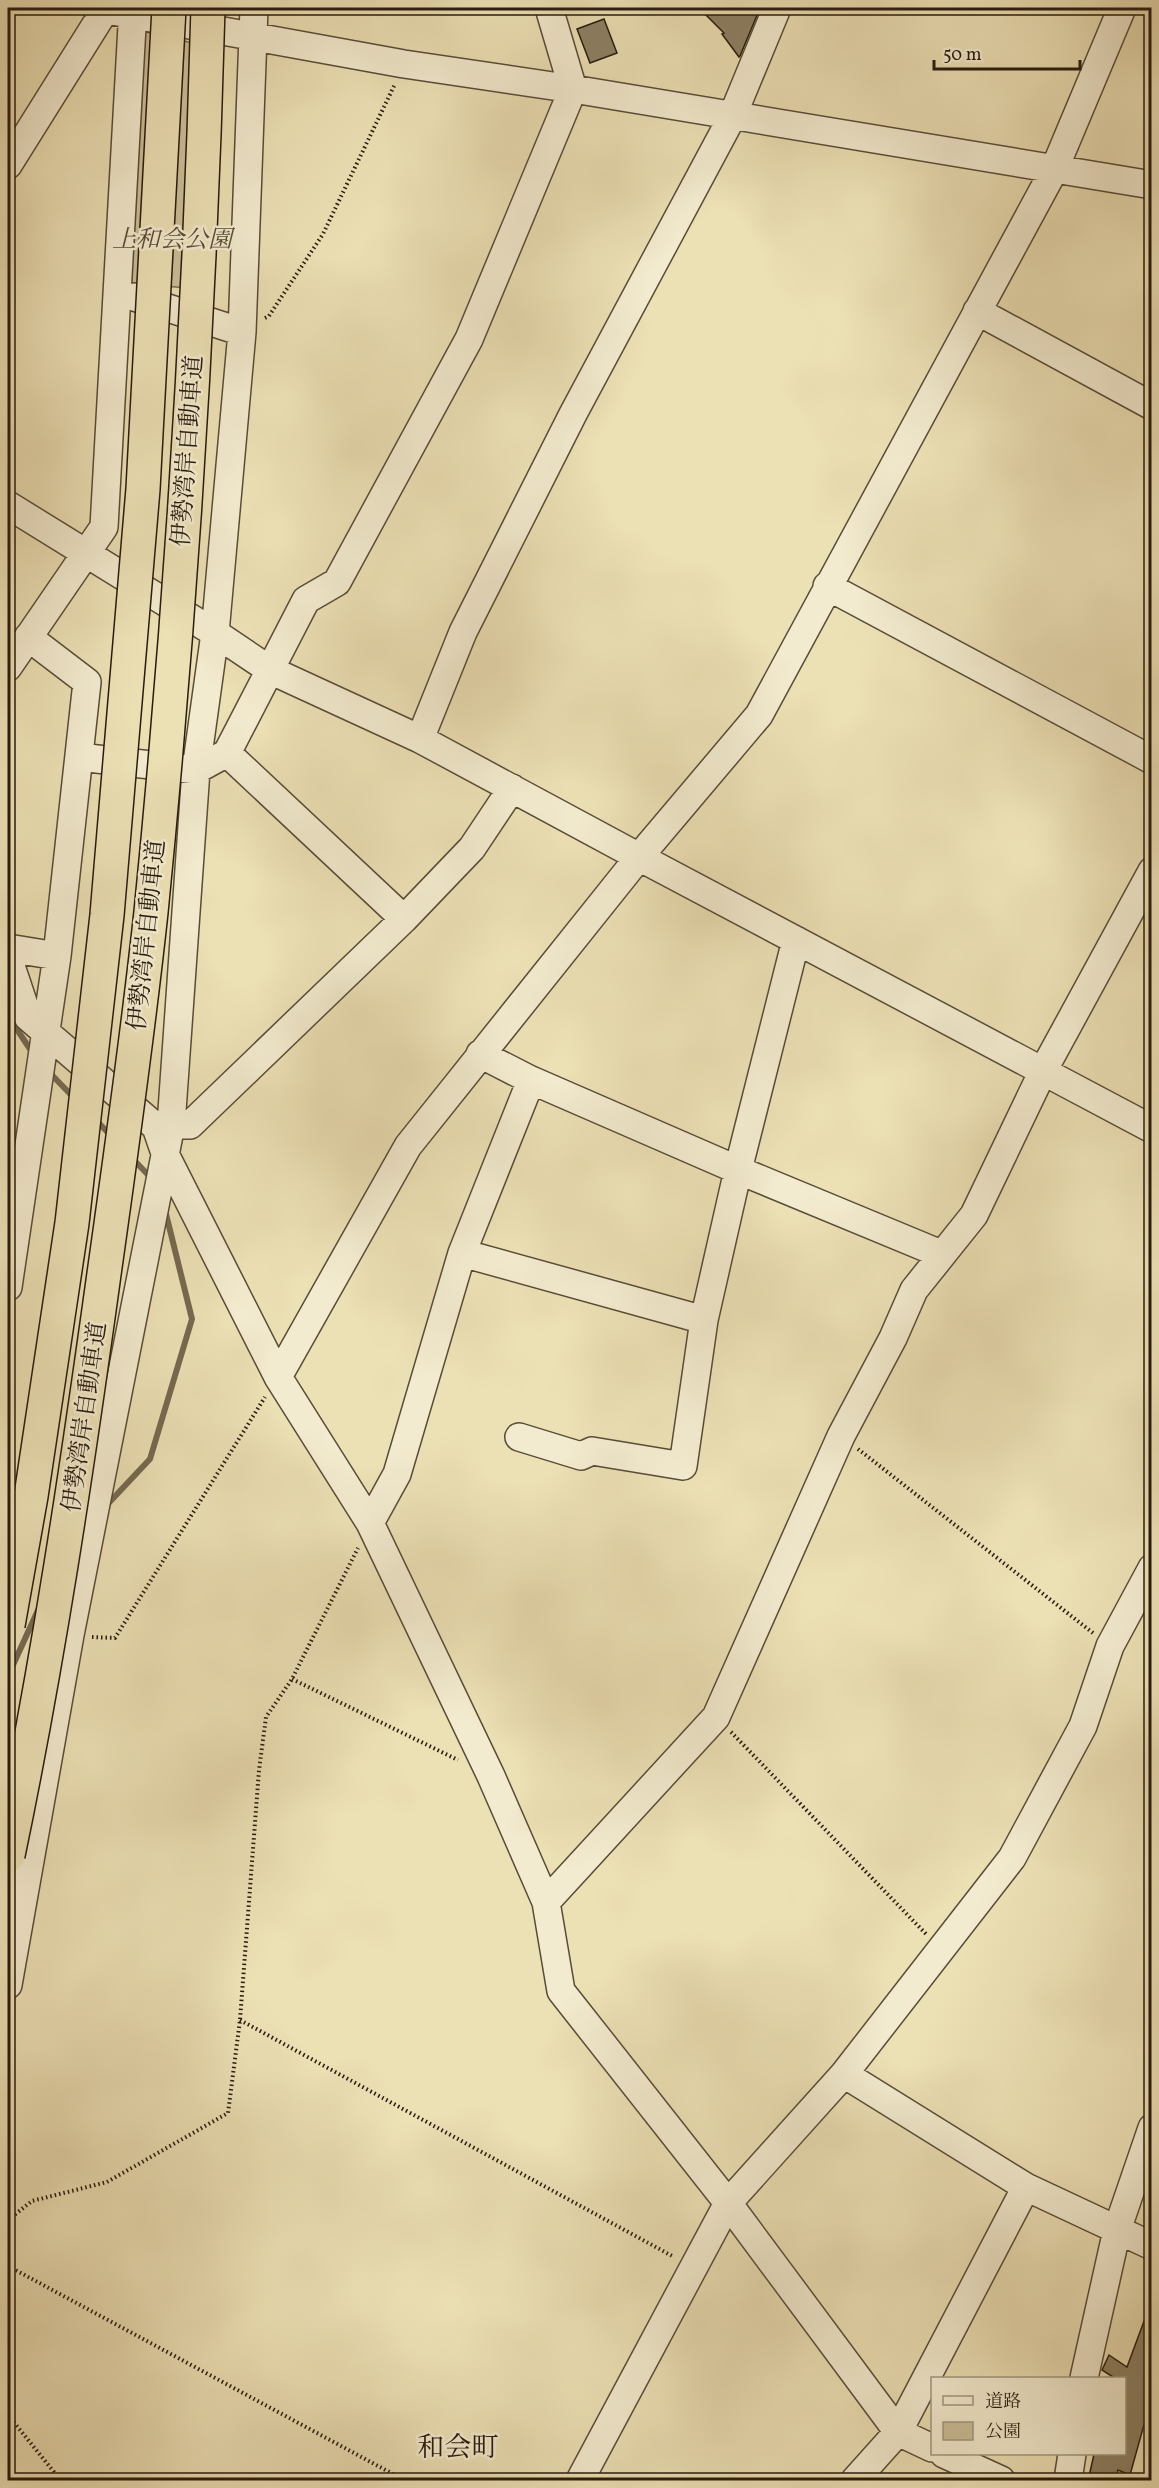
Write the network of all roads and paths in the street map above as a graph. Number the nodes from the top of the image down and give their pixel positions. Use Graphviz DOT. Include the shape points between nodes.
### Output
graph roads {
  1 [pos="169,8"];
  2 [pos="208,8"];
  3 [pos="254,8"];
  4 [pos="549,8"];
  5 [pos="777,8"];
  6 [pos="1122,8"];
  7 [pos="100,9"];
  8 [pos="133,10"];
  9 [pos="253,37"];
  10 [pos="404,64"];
  11 [pos="573,89"];
  12 [pos="732,117"];
  13 [pos="8,165"];
  14 [pos="1054,170"];
  15 [pos="1152,185"];
  16 [pos="118,292"];
  17 [pos="977,311"];
  18 [pos="242,332"];
  19 [pos="1152,406"];
  20 [pos="8,505"];
  21 [pos="86,553"];
  22 [pos="828,586"];
  23 [pos="215,633"];
  24 [pos="28,637"];
  25 [pos="8,667"];
  26 [pos="270,670"];
  27 [pos="420,739"];
  28 [pos="227,753"];
  29 [pos="79,757"];
  30 [pos="1152,760"];
  31 [pos="196,770"];
  32 [pos="512,788"];
  33 [pos="639,857"];
  34 [pos="1152,871"];
  35 [pos="404,919"];
  36 [pos="796,940"];
  37 [pos="8,948"];
  38 [pos="57,956"];
  39 [pos="8,957"];
  40 [pos="44,1032"];
  41 [pos="480,1054"];
  42 [pos="1043,1071"];
  43 [pos="531,1080"];
  44 [pos="171,1125"];
  45 [pos="1152,1129"];
  46 [pos="166,1155"];
  47 [pos="738,1170"];
  48 [pos="462,1253"];
  49 [pos="941,1254"];
  50 [pos="8,1287"];
  51 [pos="704,1320"];
  52 [pos="278,1377"];
  53 [pos="841,1436"];
  54 [pos="519,1437"];
  55 [pos="370,1524"];
  56 [pos="1152,1568"];
  57 [pos="8,1625"];
  58 [pos="70,1635"];
  59 [pos="1110,1646"];
  60 [pos="292,1679"];
  61 [pos="716,1717"];
  62 [pos="491,1776"];
  63 [pos="8,1855"];
  64 [pos="546,1902"];
  65 [pos="939,1948"];
  66 [pos="8,1985"];
  67 [pos="240,2020"];
  68 [pos="843,2074"];
  69 [pos="1152,2128"];
  70 [pos="1026,2187"];
  71 [pos="728,2203"];
  72 [pos="8,2220"];
  73 [pos="1117,2230"];
  74 [pos="1152,2246"];
  75 [pos="8,2266"];
  76 [pos="693,2267"];
  77 [pos="1084,2377"];
  78 [pos="8,2415"];
  79 [pos="898,2432"];
  80 [pos="931,2447"];
  81 [pos="946,2455"];
  82 [pos="1072,2455"];
  83 [pos="58,2481"];
  84 [pos="404,2481"];
  85 [pos="579,2481"];
  86 [pos="855,2481"];
  87 [pos="1001,2481"];
  88 [pos="1068,2481"];
  1 -- 57 [label="highway, 伊勢湾岸自動車道, bridge" via="143,489 107,915 72,1223"];
  2 -- 63 [label="highway, 伊勢湾岸自動車道, bridge" via="184,501 150,917 72,1504"];
  3 -- 9 [label="street"];
  4 -- 11 [label="street"];
  5 -- 12 [label="street"];
  6 -- 14 [label="street"];
  7 -- 8 [label="street"];
  7 -- 13 [label="street"];
  8 -- 9 [label="street"];
  8 -- 16 [label="street"];
  9 -- 10 [label="street"];
  9 -- 18 [label="street"];
  10 -- 11 [label="street"];
  10 -- 18 [label="path" via="323,234 269,316"];
  11 -- 12 [label="street"];
  11 -- 26 [label="street" via="469,339 337,582 306,600"];
  12 -- 14 [label="street"];
  12 -- 27 [label="street" via="573,414 468,621"];
  14 -- 15 [label="street"];
  14 -- 17 [label="street"];
  16 -- 18 [label="street"];
  16 -- 21 [label="street" via="104,527"];
  17 -- 19 [label="street"];
  17 -- 22 [label="street"];
  18 -- 23 [label="street"];
  20 -- 21 [label="street"];
  21 -- 23 [label="street"];
  21 -- 24 [label="street"];
  22 -- 30 [label="street"];
  22 -- 33 [label="street" via="759,715"];
  23 -- 26 [label="street"];
  23 -- 31 [label="street"];
  24 -- 25 [label="street"];
  24 -- 29 [label="street" via="87,682"];
  26 -- 27 [label="street"];
  26 -- 28 [label="street"];
  27 -- 32 [label="street"];
  28 -- 31 [label="street"];
  28 -- 35 [label="street"];
  29 -- 31 [label="street"];
  29 -- 38 [label="street"];
  31 -- 44 [label="street"];
  32 -- 33 [label="street"];
  32 -- 35 [label="street" via="472,848"];
  33 -- 36 [label="street"];
  33 -- 41 [label="street"];
  34 -- 42 [label="street"];
  35 -- 44 [label="street" via="190,1125"];
  36 -- 42 [label="street"];
  36 -- 47 [label="street"];
  37 -- 38 [label="street"];
  38 -- 40 [label="street"];
  39 -- 40 [label="street" via="28,1017"];
  40 -- 46 [label="street" via="156,1127"];
  40 -- 50 [label="street"];
  41 -- 43 [label="street"];
  41 -- 52 [label="street" via="408,1146"];
  42 -- 45 [label="street"];
  42 -- 49 [label="street" via="975,1215"];
  43 -- 47 [label="street"];
  43 -- 48 [label="street"];
  44 -- 46 [label="street"];
  46 -- 52 [label="street"];
  46 -- 58 [label="street"];
  47 -- 49 [label="street"];
  47 -- 51 [label="street"];
  48 -- 51 [label="street"];
  48 -- 55 [label="street" via="397,1474"];
  49 -- 53 [label="street" via="914,1290"];
  51 -- 54 [label="street" via="683,1466 592,1451 581,1456"];
  52 -- 55 [label="street"];
  52 -- 58 [label="path" via="115,1638"];
  53 -- 59 [label="path"];
  53 -- 61 [label="street"];
  55 -- 60 [label="path"];
  55 -- 62 [label="street"];
  56 -- 59 [label="street"];
  58 -- 66 [label="street"];
  59 -- 65 [label="street" via="1083,1726 1012,1858"];
  60 -- 62 [label="path"];
  60 -- 67 [label="path" via="266,1717"];
  61 -- 64 [label="street"];
  61 -- 65 [label="path"];
  62 -- 64 [label="street"];
  64 -- 71 [label="street" via="561,1991"];
  65 -- 68 [label="street"];
  67 -- 72 [label="path" via="228,2114 107,2182 32,2200"];
  67 -- 76 [label="path"];
  68 -- 70 [label="street"];
  68 -- 71 [label="street"];
  69 -- 73 [label="street"];
  70 -- 73 [label="street"];
  70 -- 79 [label="street"];
  71 -- 76 [label="street"];
  71 -- 79 [label="street"];
  73 -- 74 [label="street"];
  73 -- 77 [label="street"];
  75 -- 84 [label="path"];
  76 -- 85 [label="street"];
  78 -- 83 [label="path"];
  79 -- 80 [label="street"];
  79 -- 86 [label="street"];
  81 -- 87 [label="street"];
  82 -- 88 [label="street"];
}
